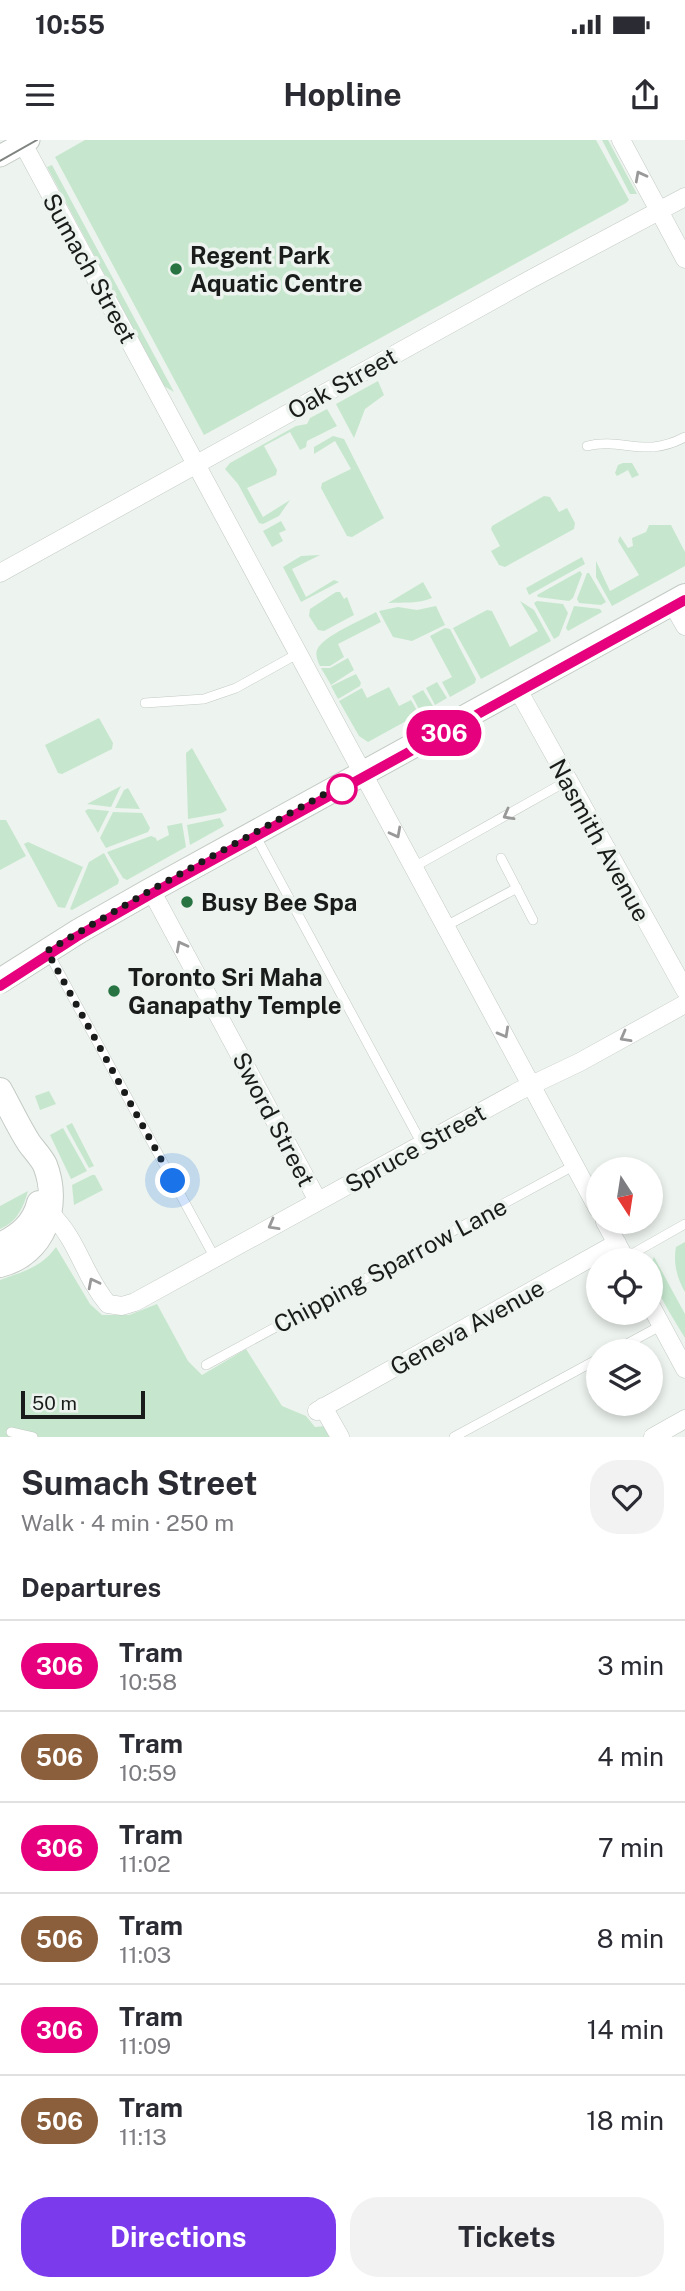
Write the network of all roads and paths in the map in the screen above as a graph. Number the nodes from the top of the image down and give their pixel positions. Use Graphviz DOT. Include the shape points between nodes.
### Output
graph roads {
  1 [pos="621,140"];
  2 [pos="24,141"];
  3 [pos="0,156"];
  4 [pos="685,197"];
  5 [pos="659,211"];
  6 [pos="685,259"];
  7 [pos="685,437"];
  8 [pos="587,446"];
  9 [pos="196,464"];
  10 [pos="0,573"];
  11 [pos="679,599"];
  12 [pos="685,626"];
  13 [pos="299,653"];
  14 [pos="517,688"];
  15 [pos="145,704"];
  16 [pos="363,773"];
  17 [pos="568,781"];
  18 [pos="254,833"];
  19 [pos="500,858"];
  20 [pos="414,867"];
  21 [pos="517,888"];
  22 [pos="151,890"];
  23 [pos="533,920"];
  24 [pos="446,926"];
  25 [pos="47,951"];
  26 [pos="0,981"];
  27 [pos="685,990"];
  28 [pos="685,1004"];
  29 [pos="532,1086"];
  30 [pos="0,1090"];
  31 [pos="28,1141"];
  32 [pos="422,1144"];
  33 [pos="575,1165"];
  34 [pos="586,1186"];
  35 [pos="318,1201"];
  36 [pos="50,1213"];
  37 [pos="685,1224"];
  38 [pos="0,1245"];
  39 [pos="635,1248"];
  40 [pos="215,1258"];
  41 [pos="0,1265"];
  42 [pos="586,1273"];
  43 [pos="662,1325"];
  44 [pos="636,1339"];
  45 [pos="206,1365"];
  46 [pos="586,1366"];
  47 [pos="685,1369"];
  48 [pos="685,1419"];
  49 [pos="11,1432"];
  50 [pos="33,1437"];
  51 [pos="340,1437"];
  52 [pos="454,1437"];
  53 [pos="653,1437"];
  5 -- 1 [label="street, one-way"];
  2 -- 3 [label="street"];
  2 -- 9 [label="street, Sumach Street"];
  4 -- 5 [label="street, Oak Street"];
  5 -- 6 [label="street"];
  5 -- 9 [label="street, Oak Street"];
  7 -- 8 [label="lane" via="652,448 603,442"];
  9 -- 10 [label="street, Oak Street"];
  9 -- 13 [label="street, Sumach Street"];
  11 -- 12 [label="street"];
  11 -- 14 [label="main road"];
  13 -- 15 [label="lane" via="236,688 204,699"];
  13 -- 16 [label="street, Sumach Street"];
  14 -- 16 [label="main road"];
  14 -- 17 [label="street, Nasmith Avenue"];
  16 -- 18 [label="main road"];
  16 -- 20 [label="street, Sumach Street, one-way"];
  17 -- 20 [label="lane, one-way"];
  17 -- 27 [label="street, Nasmith Avenue"];
  18 -- 22 [label="main road"];
  18 -- 32 [label="lane"];
  19 -- 21 [label="lane"];
  20 -- 24 [label="street, Sumach Street"];
  21 -- 23 [label="lane"];
  21 -- 24 [label="lane"];
  22 -- 25 [label="main road"];
  35 -- 22 [label="street, Sword Street, one-way"];
  24 -- 29 [label="street, Sumach Street, one-way"];
  25 -- 26 [label="main road"];
  25 -- 40 [label="lane"];
  28 -- 29 [label="street, Spruce Street, one-way"];
  29 -- 32 [label="street, Spruce Street"];
  29 -- 33 [label="street, Sumach Street"];
  30 -- 31 [label="main road"];
  31 -- 36 [label="main road" via="44,1163 51,1191"];
  31 -- 38 [label="main road" via="40,1186 38,1208 28,1227"];
  32 -- 35 [label="street, Spruce Street"];
  33 -- 34 [label="street, Sumach Street"];
  33 -- 45 [label="lane, Chipping Sparrow Lane"];
  35 -- 40 [label="street, Spruce Street, one-way"];
  40 -- 36 [label="street, Spruce Street, one-way" via="148,1296 122,1306 108,1304 78,1248"];
  36 -- 41 [label="main road" via="34,1246"];
  37 -- 39 [label="lane"];
  42 -- 51 [label="street, Geneva Avenue" via="320,1409"];
  43 -- 44 [label="lane"];
  43 -- 47 [label="street"];
  46 -- 52 [label="lane"];
  48 -- 53 [label="street"];
  49 -- 50 [label="lane"];
}
